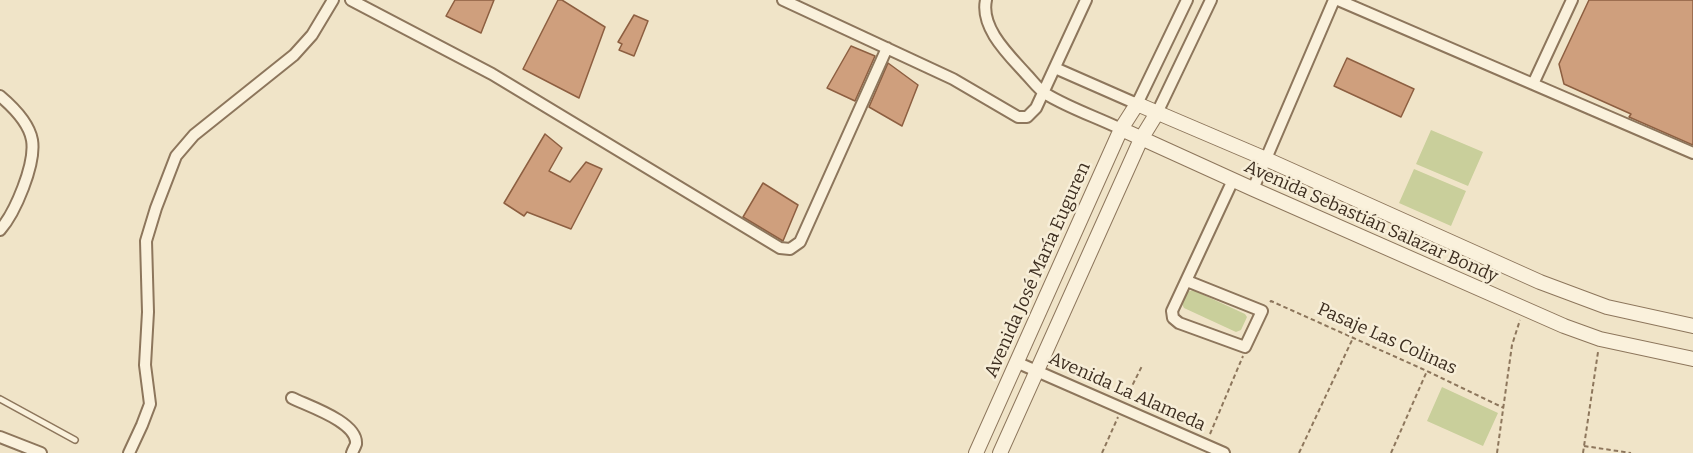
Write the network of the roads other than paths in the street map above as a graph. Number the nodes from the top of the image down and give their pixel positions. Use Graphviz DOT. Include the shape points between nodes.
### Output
graph roads {
  1 [pos="333,0"];
  2 [pos="351,0"];
  3 [pos="783,0"];
  4 [pos="986,0"];
  5 [pos="1086,0"];
  6 [pos="1211,0"];
  7 [pos="1336,0"];
  8 [pos="1572,0"];
  9 [pos="1185,4"];
  10 [pos="1203,17"];
  11 [pos="887,48"];
  12 [pos="1055,68"];
  13 [pos="1533,84"];
  14 [pos="1044,93"];
  15 [pos="0,96"];
  16 [pos="1137,104"];
  17 [pos="1157,113"];
  18 [pos="1121,129"];
  19 [pos="1141,139"];
  20 [pos="1693,153"];
  21 [pos="1266,159"];
  22 [pos="1233,180"];
  23 [pos="1253,189"];
  24 [pos="0,230"];
  25 [pos="1187,281"];
  26 [pos="1693,326"];
  27 [pos="1693,359"];
  28 [pos="1016,362"];
  29 [pos="1037,370"];
  30 [pos="292,398"];
  31 [pos="0,399"];
  32 [pos="0,437"];
  33 [pos="75,440"];
  34 [pos="41,453"];
  35 [pos="129,453"];
  36 [pos="352,453"];
  37 [pos="976,453"];
  38 [pos="1000,453"];
  39 [pos="1224,453"];
  1 -- 35 [label="street" via="312,35 294,55 194,135 176,156 148,229 145,365 150,404"];
  2 -- 11 [label="street" via="492,74 771,244 789,249 800,242"];
  3 -- 11 [label="street"];
  4 -- 14 [label="street" via="988,25"];
  5 -- 12 [label="street"];
  6 -- 10 [label="street"];
  7 -- 13 [label="street"];
  7 -- 21 [label="street"];
  8 -- 13 [label="street"];
  9 -- 10 [label="street"];
  9 -- 16 [label="street"];
  10 -- 17 [label="street"];
  11 -- 14 [label="street" via="953,79 1018,117 1031,114"];
  12 -- 14 [label="street"];
  12 -- 16 [label="street, Avenida Sebastián Salazar Bondy"];
  13 -- 20 [label="street"];
  14 -- 18 [label="street, Avenida Sebastián Salazar Bondy"];
  15 -- 24 [label="street" via="28,129 32,152 14,211"];
  16 -- 17 [label="street, Avenida Sebastián Salazar Bondy"];
  16 -- 18 [label="street, Avenida José María Euguren"];
  17 -- 19 [label="street"];
  17 -- 21 [label="street, Avenida Sebastián Salazar Bondy"];
  18 -- 19 [label="street, Avenida Sebastián Salazar Bondy"];
  18 -- 28 [label="street, Avenida José María Euguren"];
  19 -- 22 [label="street, Avenida Sebastián Salazar Bondy"];
  19 -- 29 [label="street"];
  21 -- 23 [label="street"];
  21 -- 26 [label="street, Avenida Sebastián Salazar Bondy" via="1540,282 1607,307"];
  22 -- 23 [label="street, Avenida Sebastián Salazar Bondy"];
  22 -- 25 [label="street"];
  23 -- 27 [label="street, Avenida Sebastián Salazar Bondy" via="1600,339"];
  25 -- 25 [label="street" via="1172,311 1173,318 1245,347 1262,311"];
  28 -- 29 [label="street, Avenida La Alameda"];
  28 -- 37 [label="street, Avenida José María Euguren"];
  29 -- 38 [label="street"];
  29 -- 39 [label="street, Avenida La Alameda"];
  30 -- 36 [label="street" via="343,422 356,443"];
  31 -- 33 [label="lane"];
  32 -- 34 [label="street"];
}
